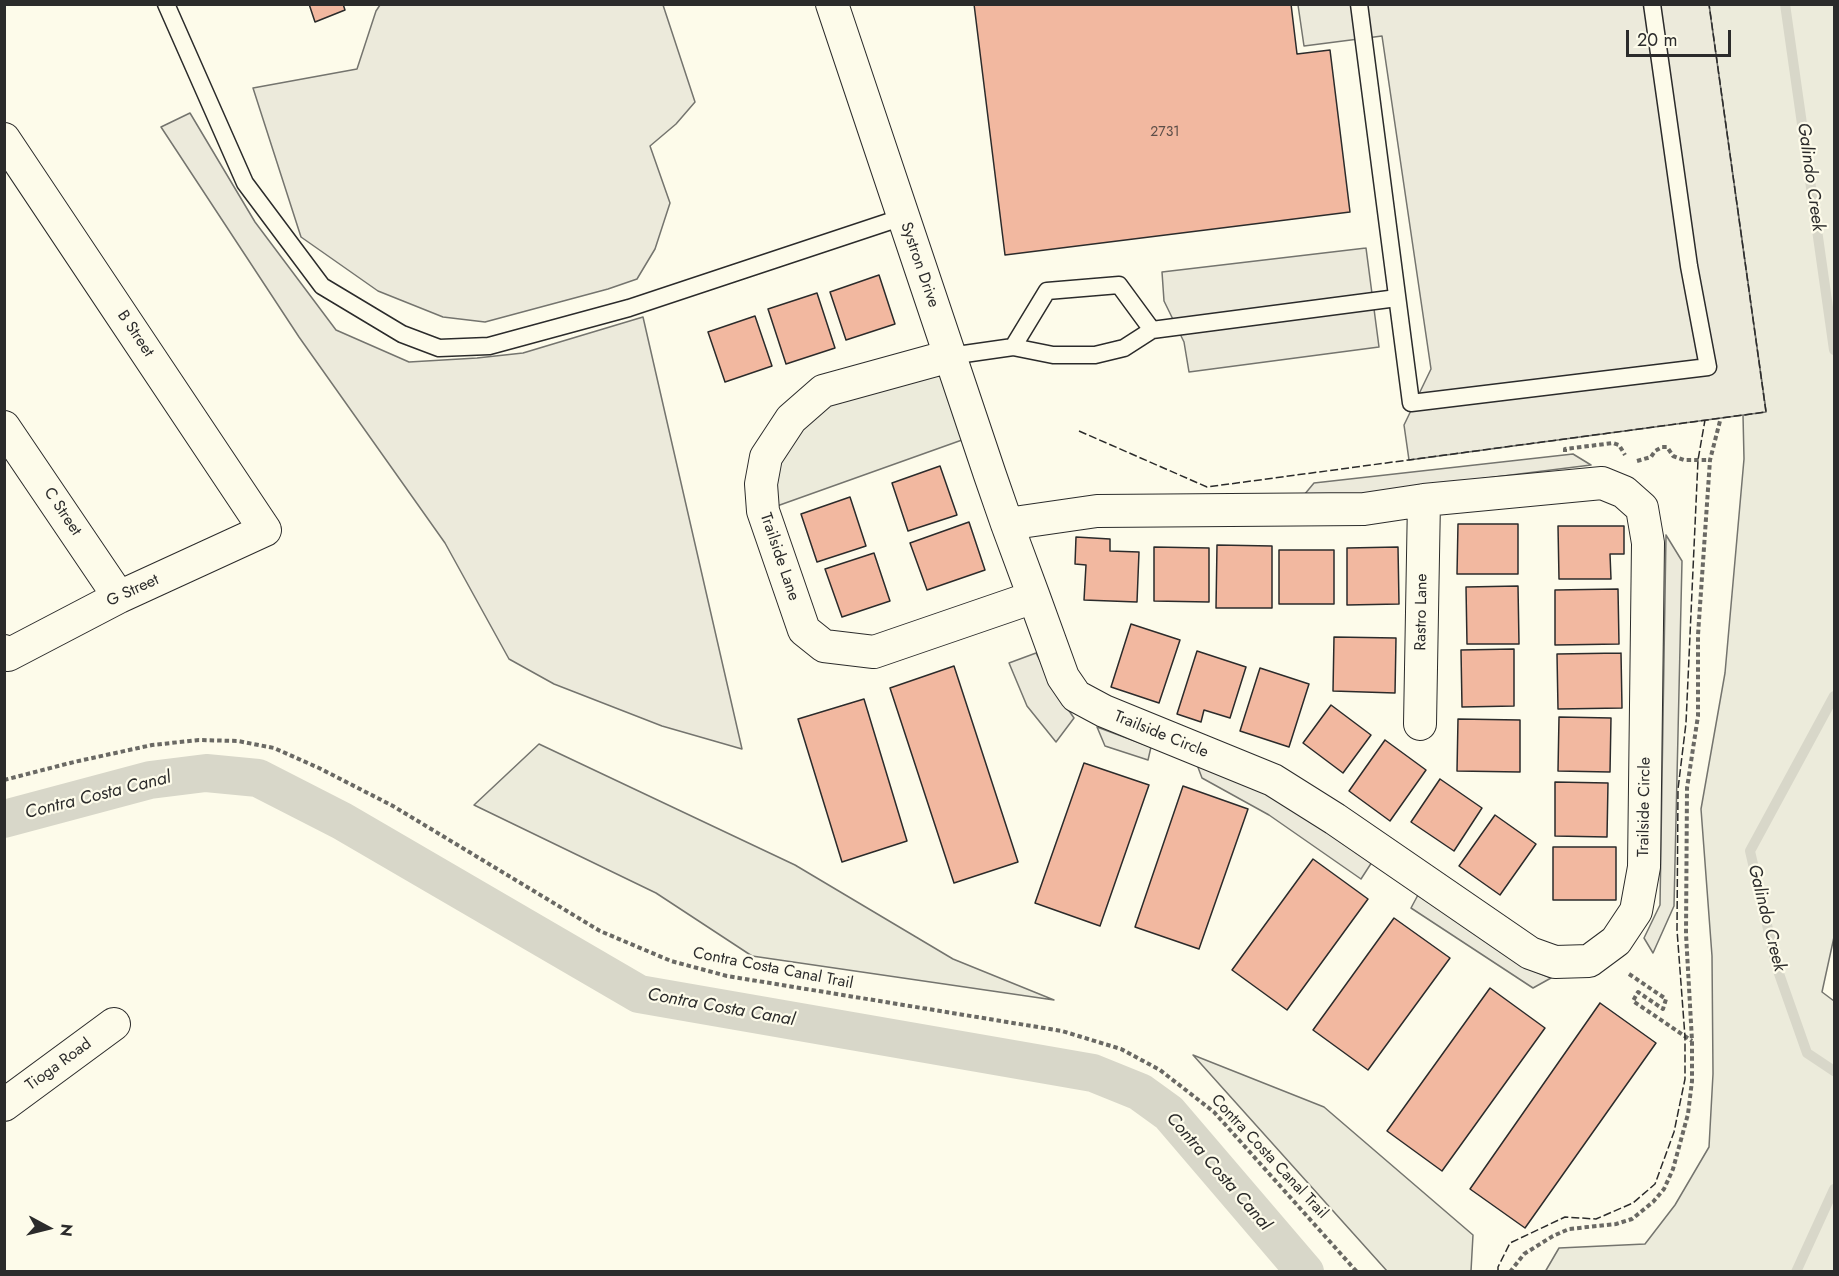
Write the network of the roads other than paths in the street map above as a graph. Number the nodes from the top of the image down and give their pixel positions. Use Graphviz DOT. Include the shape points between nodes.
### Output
graph roads {
  1 [pos="166,4"];
  2 [pos="832,4"];
  3 [pos="1359,4"];
  4 [pos="1652,4"];
  5 [pos="4,138"];
  6 [pos="903,217"];
  7 [pos="1397,298"];
  8 [pos="1152,330"];
  9 [pos="1012,347"];
  10 [pos="950,356"];
  11 [pos="4,427"];
  12 [pos="1424,500"];
  13 [pos="1007,524"];
  14 [pos="264,530"];
  15 [pos="119,597"];
  16 [pos="1034,597"];
  17 [pos="4,651"];
  18 [pos="1420,724"];
  19 [pos="114,1024"];
  20 [pos="4,1105"];
  1 -- 6 [label="lane" via="245,183 322,286 402,334 439,348 489,346 629,308"];
  2 -- 6 [label="street, Systron Drive"];
  3 -- 7 [label="lane"];
  4 -- 7 [label="lane" via="1707,367 1411,403"];
  5 -- 14 [label="street, B Street"];
  6 -- 10 [label="street, Systron Drive"];
  7 -- 8 [label="lane"];
  8 -- 9 [label="lane" via="1124,348 1095,355 1053,355"];
  8 -- 9 [label="lane" via="1119,285 1047,291"];
  9 -- 10 [label="lane"];
  10 -- 13 [label="street, Systron Drive"];
  10 -- 16 [label="street, Trailside Lane" via="823,391 791,419 766,457 761,484 763,511 804,630 824,646 874,652"];
  11 -- 15 [label="street, C Street"];
  12 -- 13 [label="street, Trailside Circle" via="1364,509 1096,511"];
  12 -- 16 [label="street, Trailside Circle" via="1602,483 1624,492 1642,508 1648,543 1644,867 1636,911 1616,942 1589,961 1555,962 1530,953 1273,780 1076,696 1063,677"];
  12 -- 18 [label="street, Rastro Lane"];
  13 -- 16 [label="street, Trailside Circle"];
  14 -- 15 [label="street, G Street"];
  15 -- 17 [label="street, G Street" via="8,655"];
  19 -- 20 [label="street, Tioga Road"];
}
